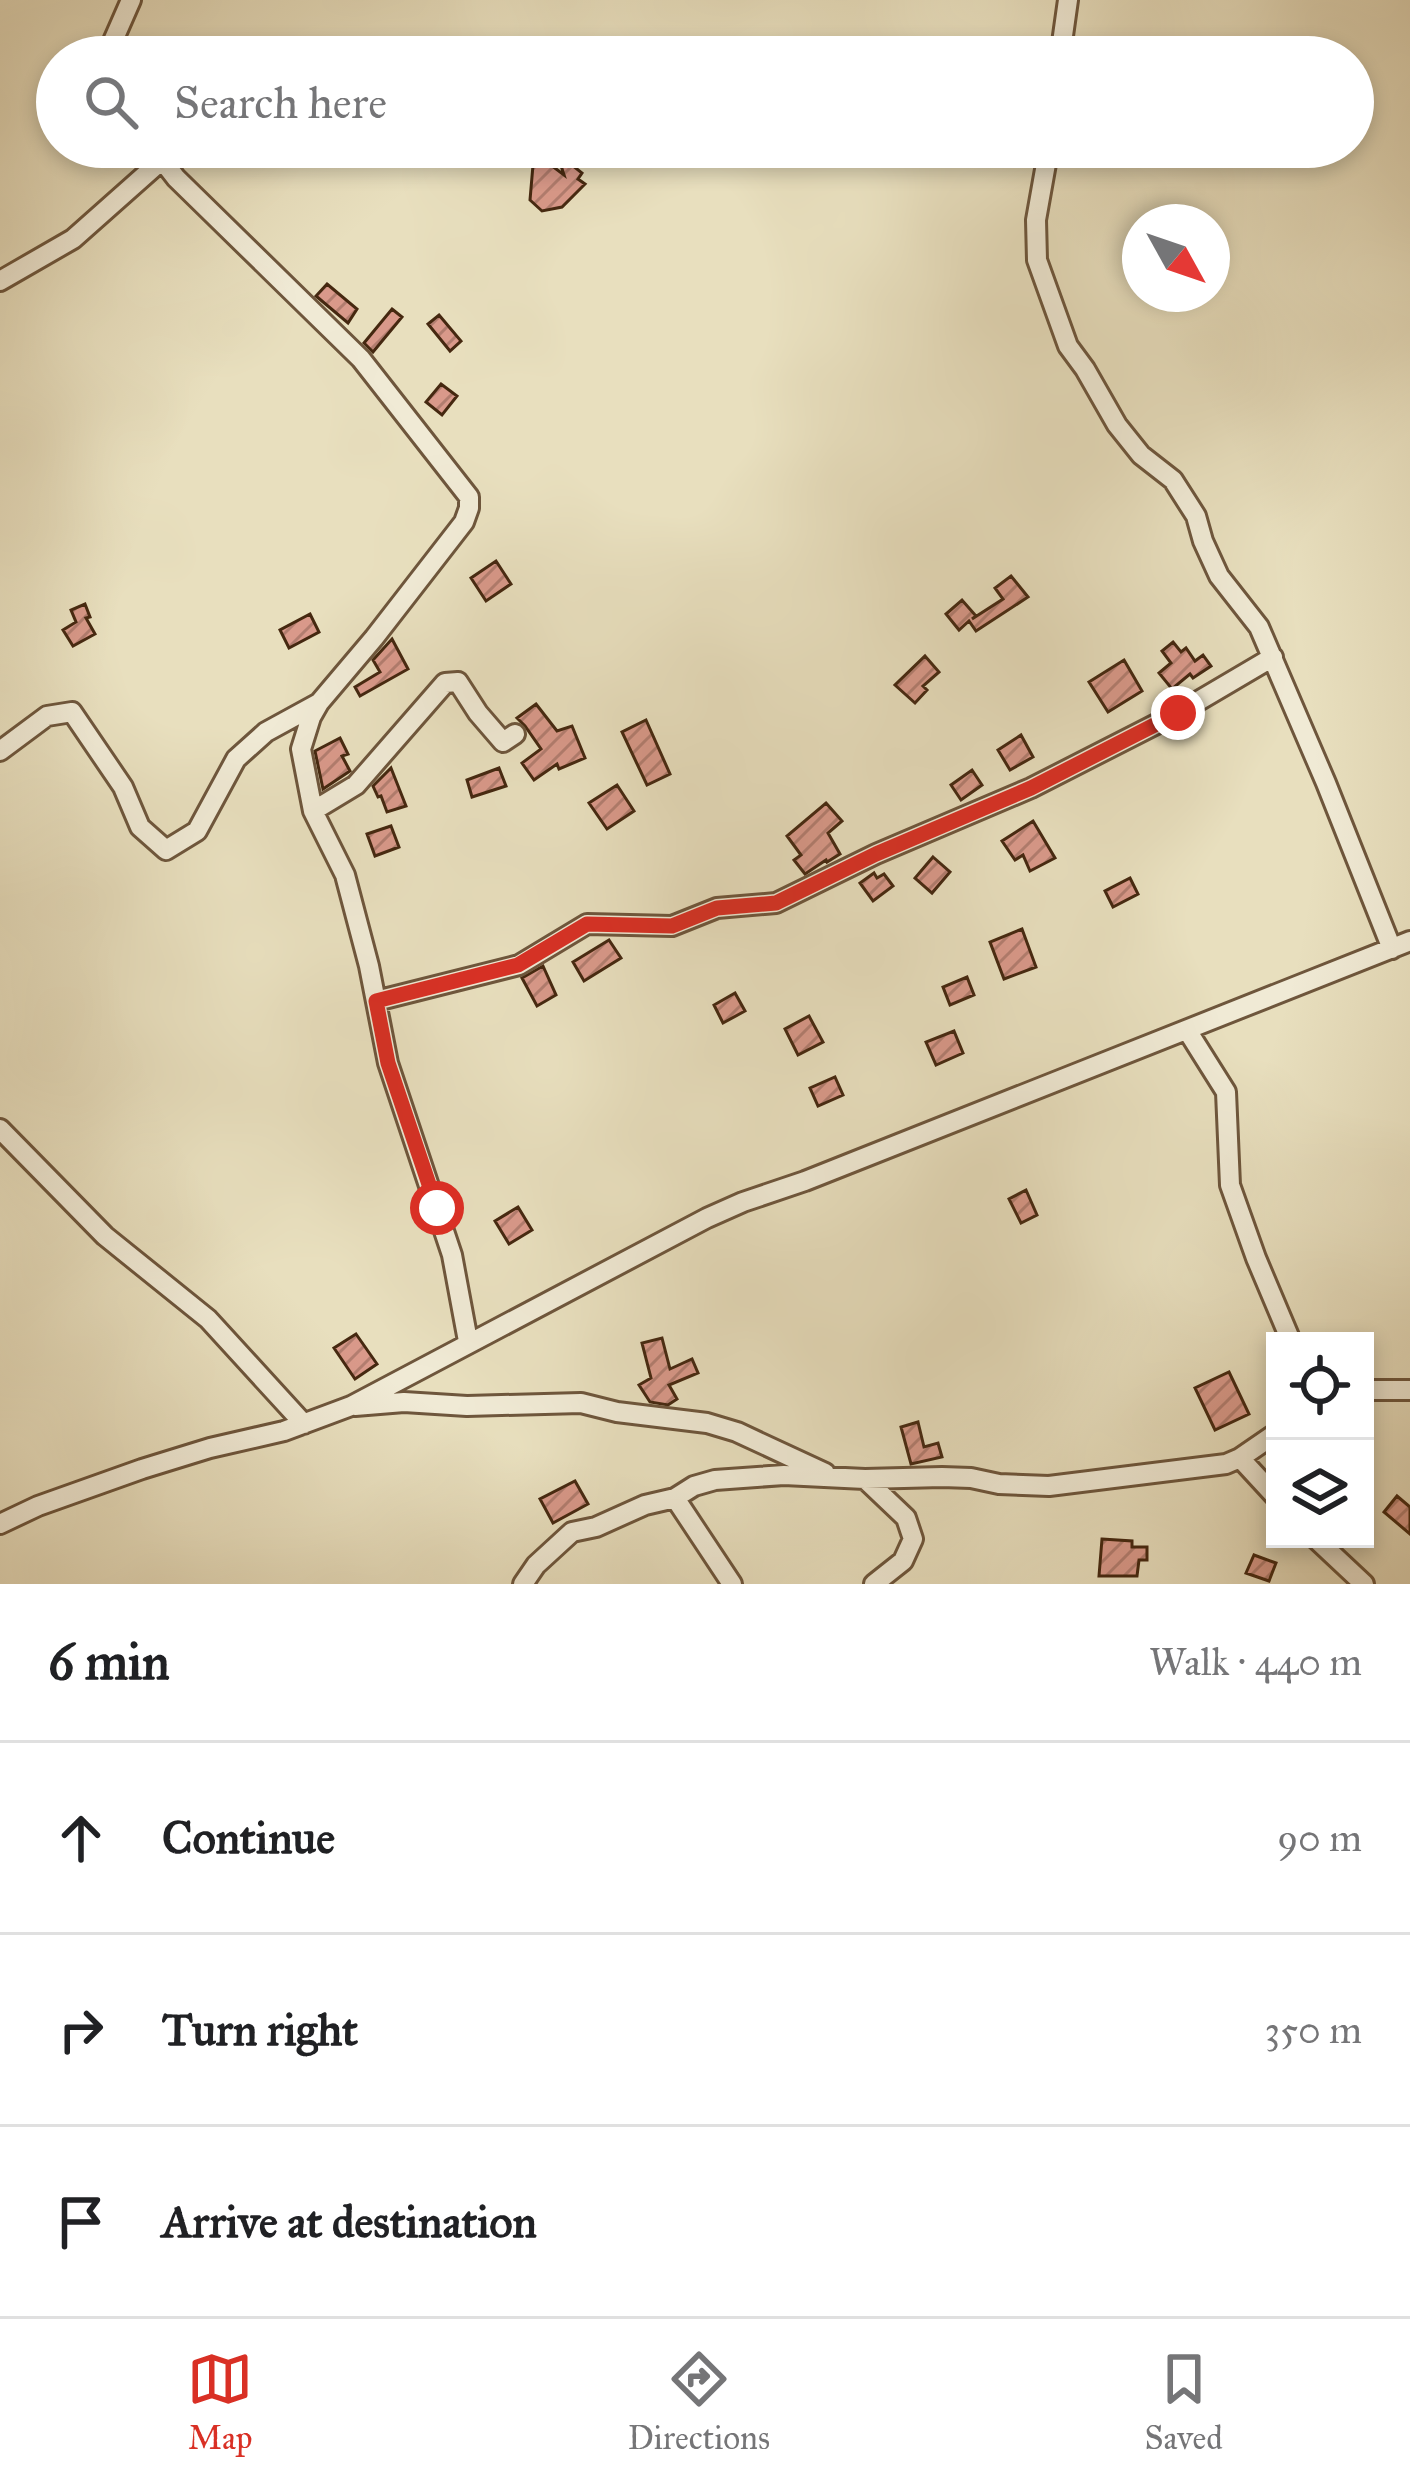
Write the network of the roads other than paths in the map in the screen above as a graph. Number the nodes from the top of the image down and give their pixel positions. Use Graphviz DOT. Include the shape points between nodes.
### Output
graph roads {
  1 [pos="131,0"];
  2 [pos="1068,0"];
  3 [pos="115,36"];
  4 [pos="1063,36"];
  5 [pos="142,168"];
  6 [pos="168,168"];
  7 [pos="1045,168"];
  8 [pos="0,281"];
  9 [pos="1273,657"];
  10 [pos="319,703"];
  11 [pos="514,734"];
  12 [pos="0,751"];
  13 [pos="313,811"];
  14 [pos="1401,945"];
  15 [pos="376,1001"];
  16 [pos="1187,1030"];
  17 [pos="0,1129"];
  18 [pos="1287,1332"];
  19 [pos="468,1341"];
  20 [pos="1374,1390"];
  21 [pos="1410,1390"];
  22 [pos="350,1406"];
  23 [pos="304,1424"];
  24 [pos="1266,1440"];
  25 [pos="1240,1458"];
  26 [pos="837,1478"];
  27 [pos="865,1479"];
  28 [pos="1266,1486"];
  29 [pos="675,1498"];
  30 [pos="0,1524"];
  31 [pos="1326,1548"];
  32 [pos="524,1584"];
  33 [pos="732,1584"];
  34 [pos="874,1584"];
  35 [pos="1364,1584"];
  1 -- 3 [label="street"];
  2 -- 4 [label="street"];
  5 -- 8 [label="street" via="73,239"];
  6 -- 10 [label="street" via="361,359 469,496 464,522"];
  7 -- 9 [label="street" via="1036,260 1068,346 1117,425 1173,480 1219,576"];
  9 -- 14 [label="street"];
  9 -- 15 [label="street" via="1031,788 776,903 717,908 672,926 587,924 518,965"];
  10 -- 12 [label="street" via="236,759 197,831 166,850 140,827 72,712 47,716"];
  10 -- 13 [label="street" via="302,749"];
  11 -- 13 [label="street" via="503,742 458,682 445,683 356,785"];
  13 -- 15 [label="street" via="346,874"];
  14 -- 16 [label="street"];
  15 -- 19 [label="street" via="388,1063 452,1255"];
  16 -- 18 [label="street" via="1226,1093 1230,1185"];
  16 -- 19 [label="street" via="706,1218"];
  17 -- 23 [label="street" via="105,1236 208,1319"];
  19 -- 22 [label="street"];
  20 -- 21 [label="street"];
  22 -- 23 [label="street"];
  22 -- 26 [label="street" via="581,1403 706,1423"];
  23 -- 30 [label="street" via="142,1469"];
  24 -- 25 [label="street"];
  25 -- 27 [label="street" via="1048,1486"];
  25 -- 28 [label="street"];
  26 -- 27 [label="street"];
  26 -- 29 [label="street" via="715,1480"];
  27 -- 34 [label="street" via="906,1518 913,1540 903,1561"];
  29 -- 32 [label="street" via="572,1532"];
  29 -- 33 [label="street"];
  31 -- 35 [label="street"];
}
